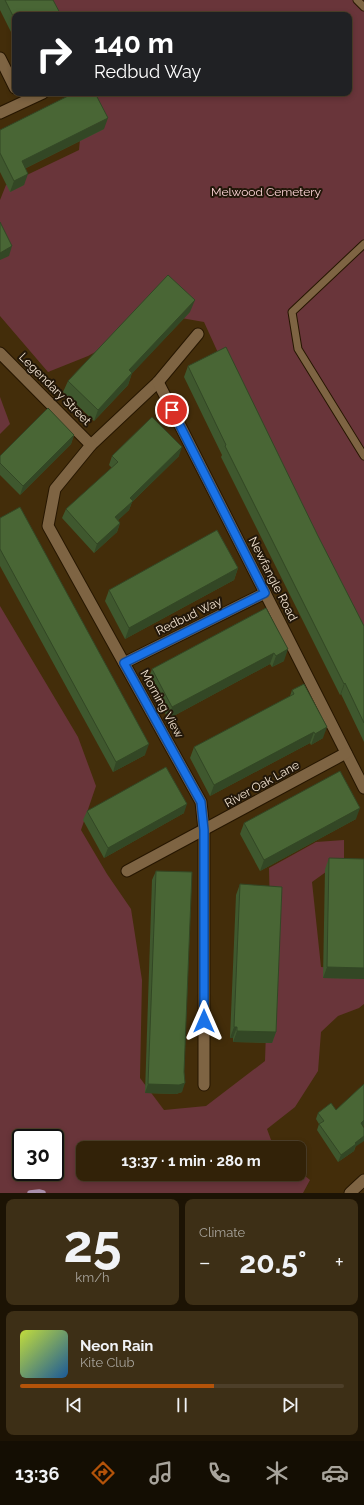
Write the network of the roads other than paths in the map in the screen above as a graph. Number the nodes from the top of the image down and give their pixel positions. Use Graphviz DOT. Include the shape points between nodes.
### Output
graph roads {
  1 [pos="357,0"];
  2 [pos="364,7"];
  3 [pos="0,58"];
  4 [pos="12,82"];
  5 [pos="20,98"];
  6 [pos="0,114"];
  7 [pos="364,244"];
  8 [pos="198,334"];
  9 [pos="0,353"];
  10 [pos="158,382"];
  11 [pos="91,445"];
  12 [pos="364,456"];
  13 [pos="265,593"];
  14 [pos="124,663"];
  15 [pos="346,752"];
  16 [pos="364,788"];
  17 [pos="204,830"];
  18 [pos="127,871"];
  19 [pos="204,1085"];
  20 [pos="364,1180"];
  21 [pos="350,1193"];
  1 -- 2 [label="lane"];
  3 -- 4 [label="street"];
  5 -- 6 [label="street"];
  7 -- 12 [label="lane" via="292,312 298,349"];
  8 -- 10 [label="street, Morning View"];
  9 -- 11 [label="street, Legendary Street"];
  10 -- 11 [label="street, Morning View"];
  10 -- 13 [label="street, Newfangle Road"];
  11 -- 14 [label="street, Morning View" via="55,489 48,526"];
  13 -- 14 [label="street, Redbud Way"];
  13 -- 15 [label="street, Newfangle Road"];
  14 -- 17 [label="street, Morning View" via="201,802"];
  15 -- 16 [label="street, Newfangle Road"];
  15 -- 17 [label="street, River Oak Lane"];
  17 -- 18 [label="street, River Oak Lane"];
  17 -- 19 [label="street, Morning View"];
  20 -- 21 [label="street"];
}
